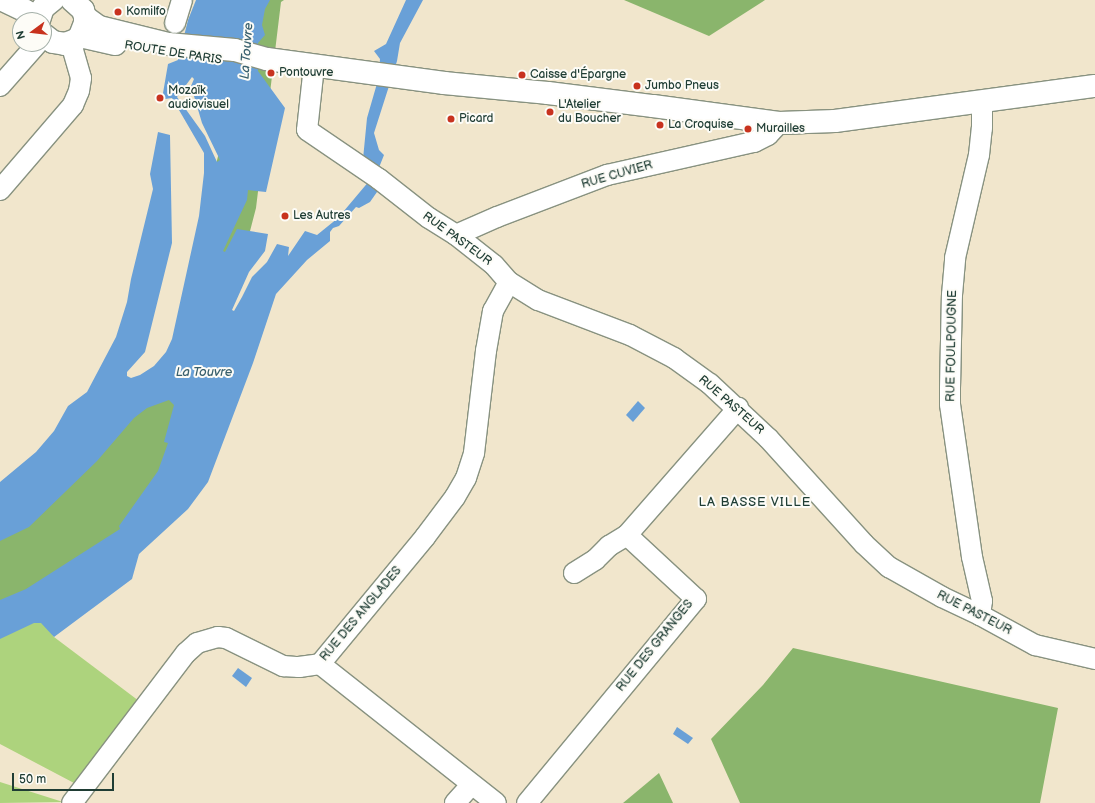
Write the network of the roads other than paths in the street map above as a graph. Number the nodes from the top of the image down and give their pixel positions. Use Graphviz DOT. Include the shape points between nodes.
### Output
graph roads {
  1 [pos="2,0"];
  2 [pos="182,0"];
  3 [pos="42,9"];
  4 [pos="175,22"];
  5 [pos="77,24"];
  6 [pos="52,41"];
  7 [pos="30,52"];
  8 [pos="314,66"];
  9 [pos="0,86"];
  10 [pos="1095,86"];
  11 [pos="982,101"];
  12 [pos="779,124"];
  13 [pos="0,190"];
  14 [pos="456,235"];
  15 [pos="509,282"];
  16 [pos="738,408"];
  17 [pos="627,535"];
  18 [pos="574,573"];
  19 [pos="980,615"];
  20 [pos="1095,659"];
  21 [pos="320,664"];
  22 [pos="472,784"];
  23 [pos="72,803"];
  24 [pos="455,803"];
  25 [pos="496,803"];
  26 [pos="527,803"];
  1 -- 3 [label="main road" via="26,11"];
  2 -- 4 [label="street"];
  5 -- 6 [label="main road" via="65,44"];
  5 -- 8 [label="main road" via="99,27 168,49 235,50 267,60"];
  5 -- 13 [label="street" via="77,59 81,78 73,105"];
  7 -- 9 [label="street"];
  8 -- 12 [label="main road" via="444,83 548,92"];
  8 -- 14 [label="street, RUE PASTEUR" via="308,130"];
  10 -- 11 [label="main road"];
  11 -- 12 [label="main road" via="834,122"];
  11 -- 19 [label="street, RUE FOULPOUGNE" via="979,155 955,258 950,388 950,404 972,557 982,601"];
  12 -- 14 [label="street, RUE CUVIER" via="768,135 754,142 607,175"];
  14 -- 15 [label="street, RUE PASTEUR" via="494,265"];
  15 -- 16 [label="street, RUE PASTEUR" via="538,300 630,335 674,358"];
  15 -- 21 [label="street, RUE DES ANGLADES" via="493,311 474,453 466,478 425,537"];
  16 -- 17 [label="street"];
  16 -- 19 [label="street, RUE PASTEUR" via="864,544 889,567 942,598"];
  17 -- 18 [label="street"];
  17 -- 26 [label="street, RUE DES GRANGES" via="696,599"];
  19 -- 20 [label="street, RUE PASTEUR" via="1036,645"];
  21 -- 22 [label="street"];
  21 -- 23 [label="street, RUE DES ANGLADES" via="283,666 226,638 218,637 197,643 186,653"];
  22 -- 24 [label="street"];
  22 -- 25 [label="street"];
}
